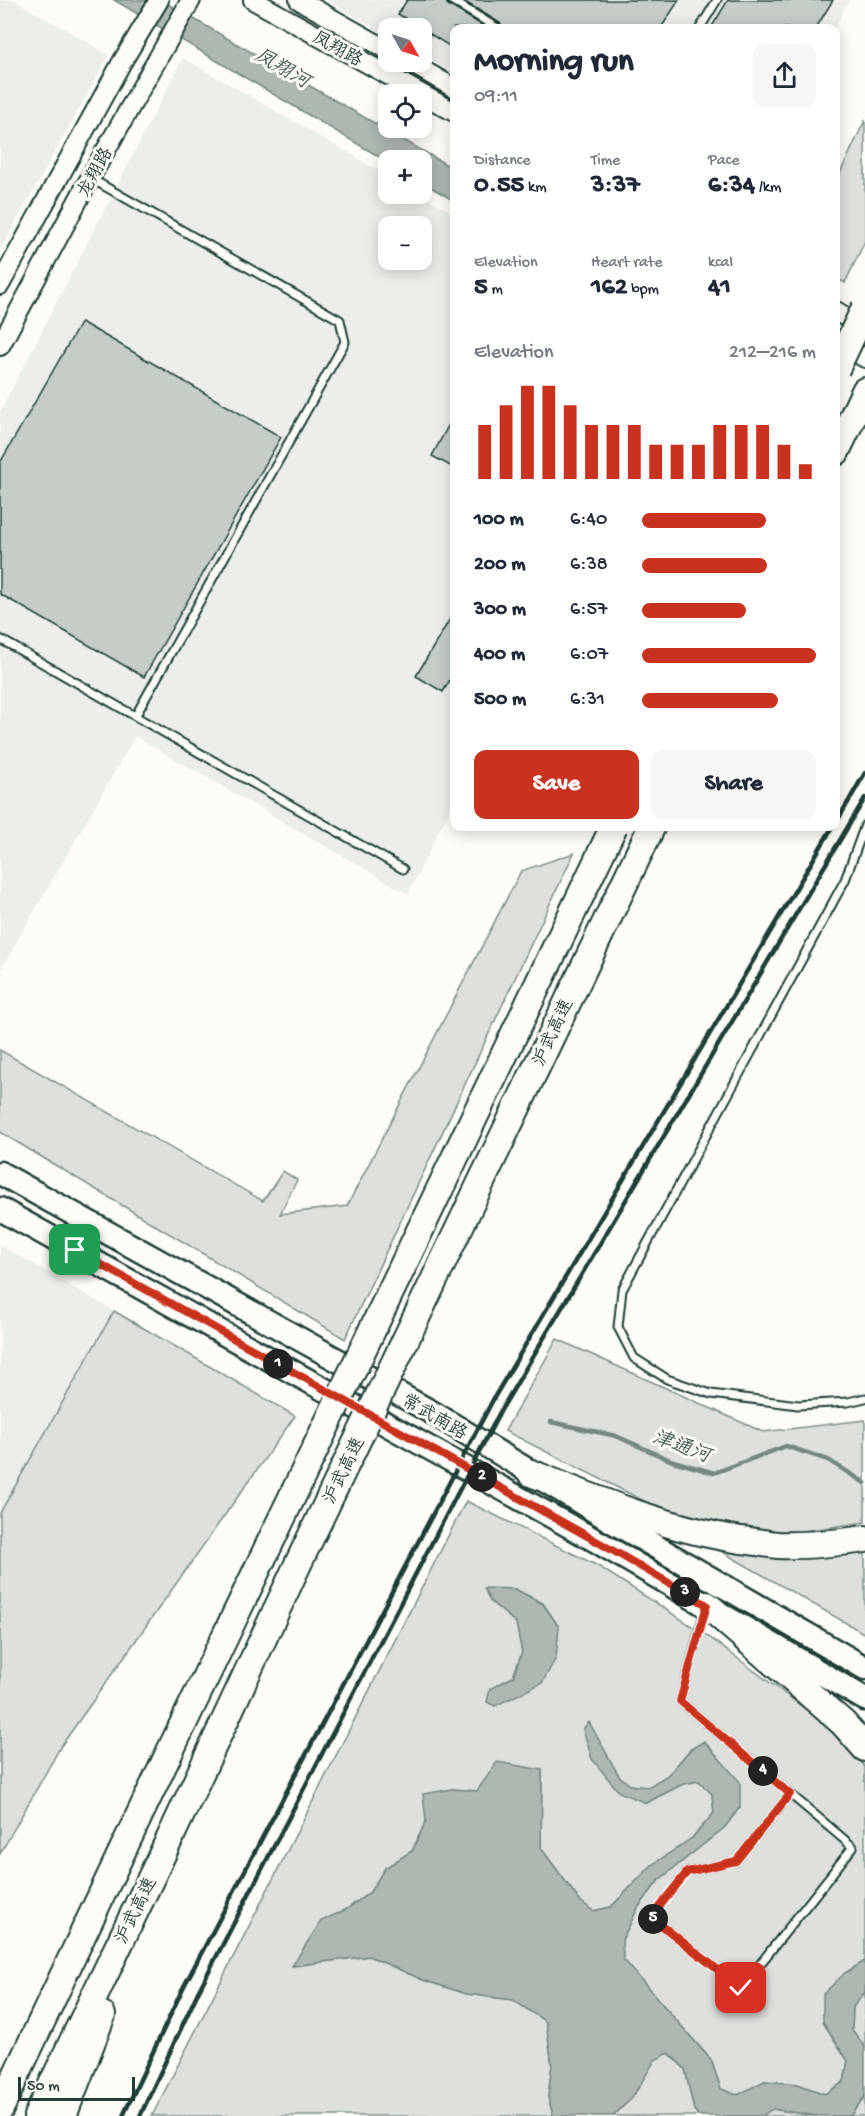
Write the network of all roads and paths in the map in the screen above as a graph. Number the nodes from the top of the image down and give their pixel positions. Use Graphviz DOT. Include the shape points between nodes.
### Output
graph roads {
  1 [pos="159,0"];
  2 [pos="191,0"];
  3 [pos="254,0"];
  4 [pos="299,0"];
  5 [pos="451,0"];
  6 [pos="717,0"];
  7 [pos="490,24"];
  8 [pos="702,24"];
  9 [pos="378,44"];
  10 [pos="426,72"];
  11 [pos="450,86"];
  12 [pos="450,110"];
  13 [pos="90,178"];
  14 [pos="0,285"];
  15 [pos="865,308"];
  16 [pos="840,313"];
  17 [pos="865,329"];
  18 [pos="840,343"];
  19 [pos="0,346"];
  20 [pos="865,358"];
  21 [pos="840,361"];
  22 [pos="865,391"];
  23 [pos="840,444"];
  24 [pos="0,639"];
  25 [pos="136,715"];
  26 [pos="865,825"];
  27 [pos="612,831"];
  28 [pos="650,831"];
  29 [pos="403,869"];
  30 [pos="0,1173"];
  31 [pos="0,1209"];
  32 [pos="865,1398"];
  33 [pos="531,1473"];
  34 [pos="865,1539"];
  35 [pos="707,1605"];
  36 [pos="865,1668"];
  37 [pos="865,1699"];
  38 [pos="865,1748"];
  39 [pos="790,1794"];
  40 [pos="171,1836"];
  41 [pos="0,2109"];
  42 [pos="37,2116"];
  43 [pos="63,2116"];
  1 -- 14 [label="street, 龙翔路"];
  2 -- 13 [label="street, 龙翔路"];
  3 -- 12 [label="street, 凤翔路"];
  4 -- 9 [label="street, 凤翔路"];
  5 -- 7 [label="lane"];
  6 -- 8 [label="lane"];
  10 -- 11 [label="street"];
  13 -- 19 [label="street, 龙翔路"];
  13 -- 25 [label="lane" via="340,320 345,342"];
  15 -- 21 [label="highway, bridge"];
  16 -- 17 [label="street"];
  18 -- 20 [label="street"];
  22 -- 23 [label="highway"];
  24 -- 25 [label="lane"];
  25 -- 29 [label="lane"];
  26 -- 32 [label="lane" via="845,880 622,1290 618,1327 634,1358 667,1379 711,1394 798,1405"];
  27 -- 41 [label="highway, 沪武高速, bridge"];
  28 -- 40 [label="highway, 沪武高速, bridge"];
  30 -- 33 [label="main road, 常武南路" via="433,1413"];
  31 -- 35 [label="main road, 常武南路"];
  33 -- 34 [label="highway" via="626,1512 721,1537 775,1545"];
  33 -- 36 [label="main road, 常武南路"];
  35 -- 37 [label="main road, 常武南路"];
  35 -- 38 [label="highway" via="843,1723"];
  35 -- 39 [label="lane" via="680,1701"];
  39 -- 39 [label="lane" via="736,1861 687,1872 651,1917 741,1988 853,1847"];
  40 -- 42 [label="highway, 沪武高速"];
  40 -- 43 [label="highway"];
}
